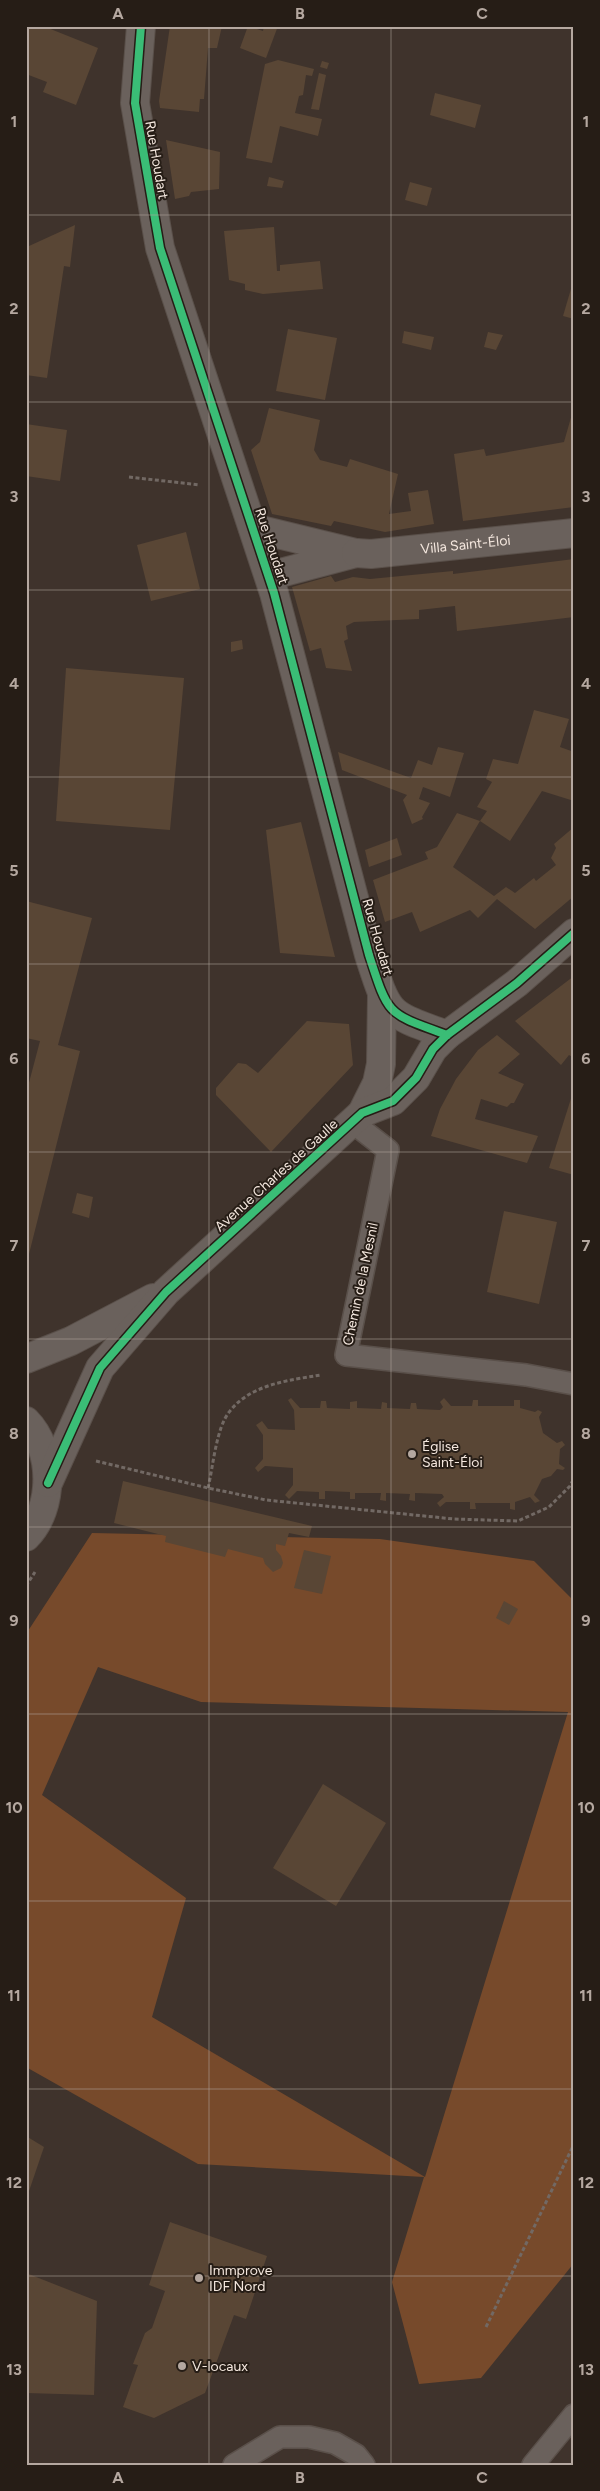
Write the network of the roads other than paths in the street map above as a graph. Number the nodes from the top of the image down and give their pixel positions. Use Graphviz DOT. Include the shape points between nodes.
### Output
graph roads {
  1 [pos="141,26"];
  2 [pos="253,528"];
  3 [pos="574,533"];
  4 [pos="356,553"];
  5 [pos="269,576"];
  6 [pos="574,933"];
  7 [pos="382,996"];
  8 [pos="447,1035"];
  9 [pos="357,1118"];
  10 [pos="166,1292"];
  11 [pos="26,1359"];
  12 [pos="574,1384"];
  13 [pos="26,1421"];
  14 [pos="48,1483"];
  15 [pos="27,1537"];
  16 [pos="574,2415"];
  17 [pos="234,2465"];
  18 [pos="364,2465"];
  19 [pos="533,2465"];
  1 -- 2 [label="street, Rue Houdart" via="134,103 160,248"];
  2 -- 4 [label="street, Villa Saint-Éloi"];
  2 -- 5 [label="street, Rue Houdart"];
  3 -- 4 [label="street, Villa Saint-Éloi"];
  4 -- 5 [label="street, Villa Saint-Éloi"];
  5 -- 7 [label="street, Rue Houdart"];
  6 -- 8 [label="street, Avenue Charles de Gaulle" via="517,983"];
  7 -- 8 [label="street, Rue Houdart" via="394,1014"];
  7 -- 9 [label="street, Rue Houdart" via="381,1064 376,1083"];
  8 -- 9 [label="street, Avenue Charles de Gaulle" via="433,1049 416,1078 393,1100"];
  9 -- 10 [label="street, Avenue Charles de Gaulle"];
  9 -- 12 [label="lane, Chemin de la Mesnil" via="388,1150 346,1355 526,1375"];
  10 -- 11 [label="street, Avenue Charles de Gaulle"];
  10 -- 14 [label="street, Avenue Charles de Gaulle" via="100,1368"];
  13 -- 14 [label="street" via="45,1454"];
  14 -- 15 [label="street" via="42,1510"];
  16 -- 19 [label="lane"];
  17 -- 18 [label="lane" via="280,2437 309,2437 335,2442 356,2455"];
}
